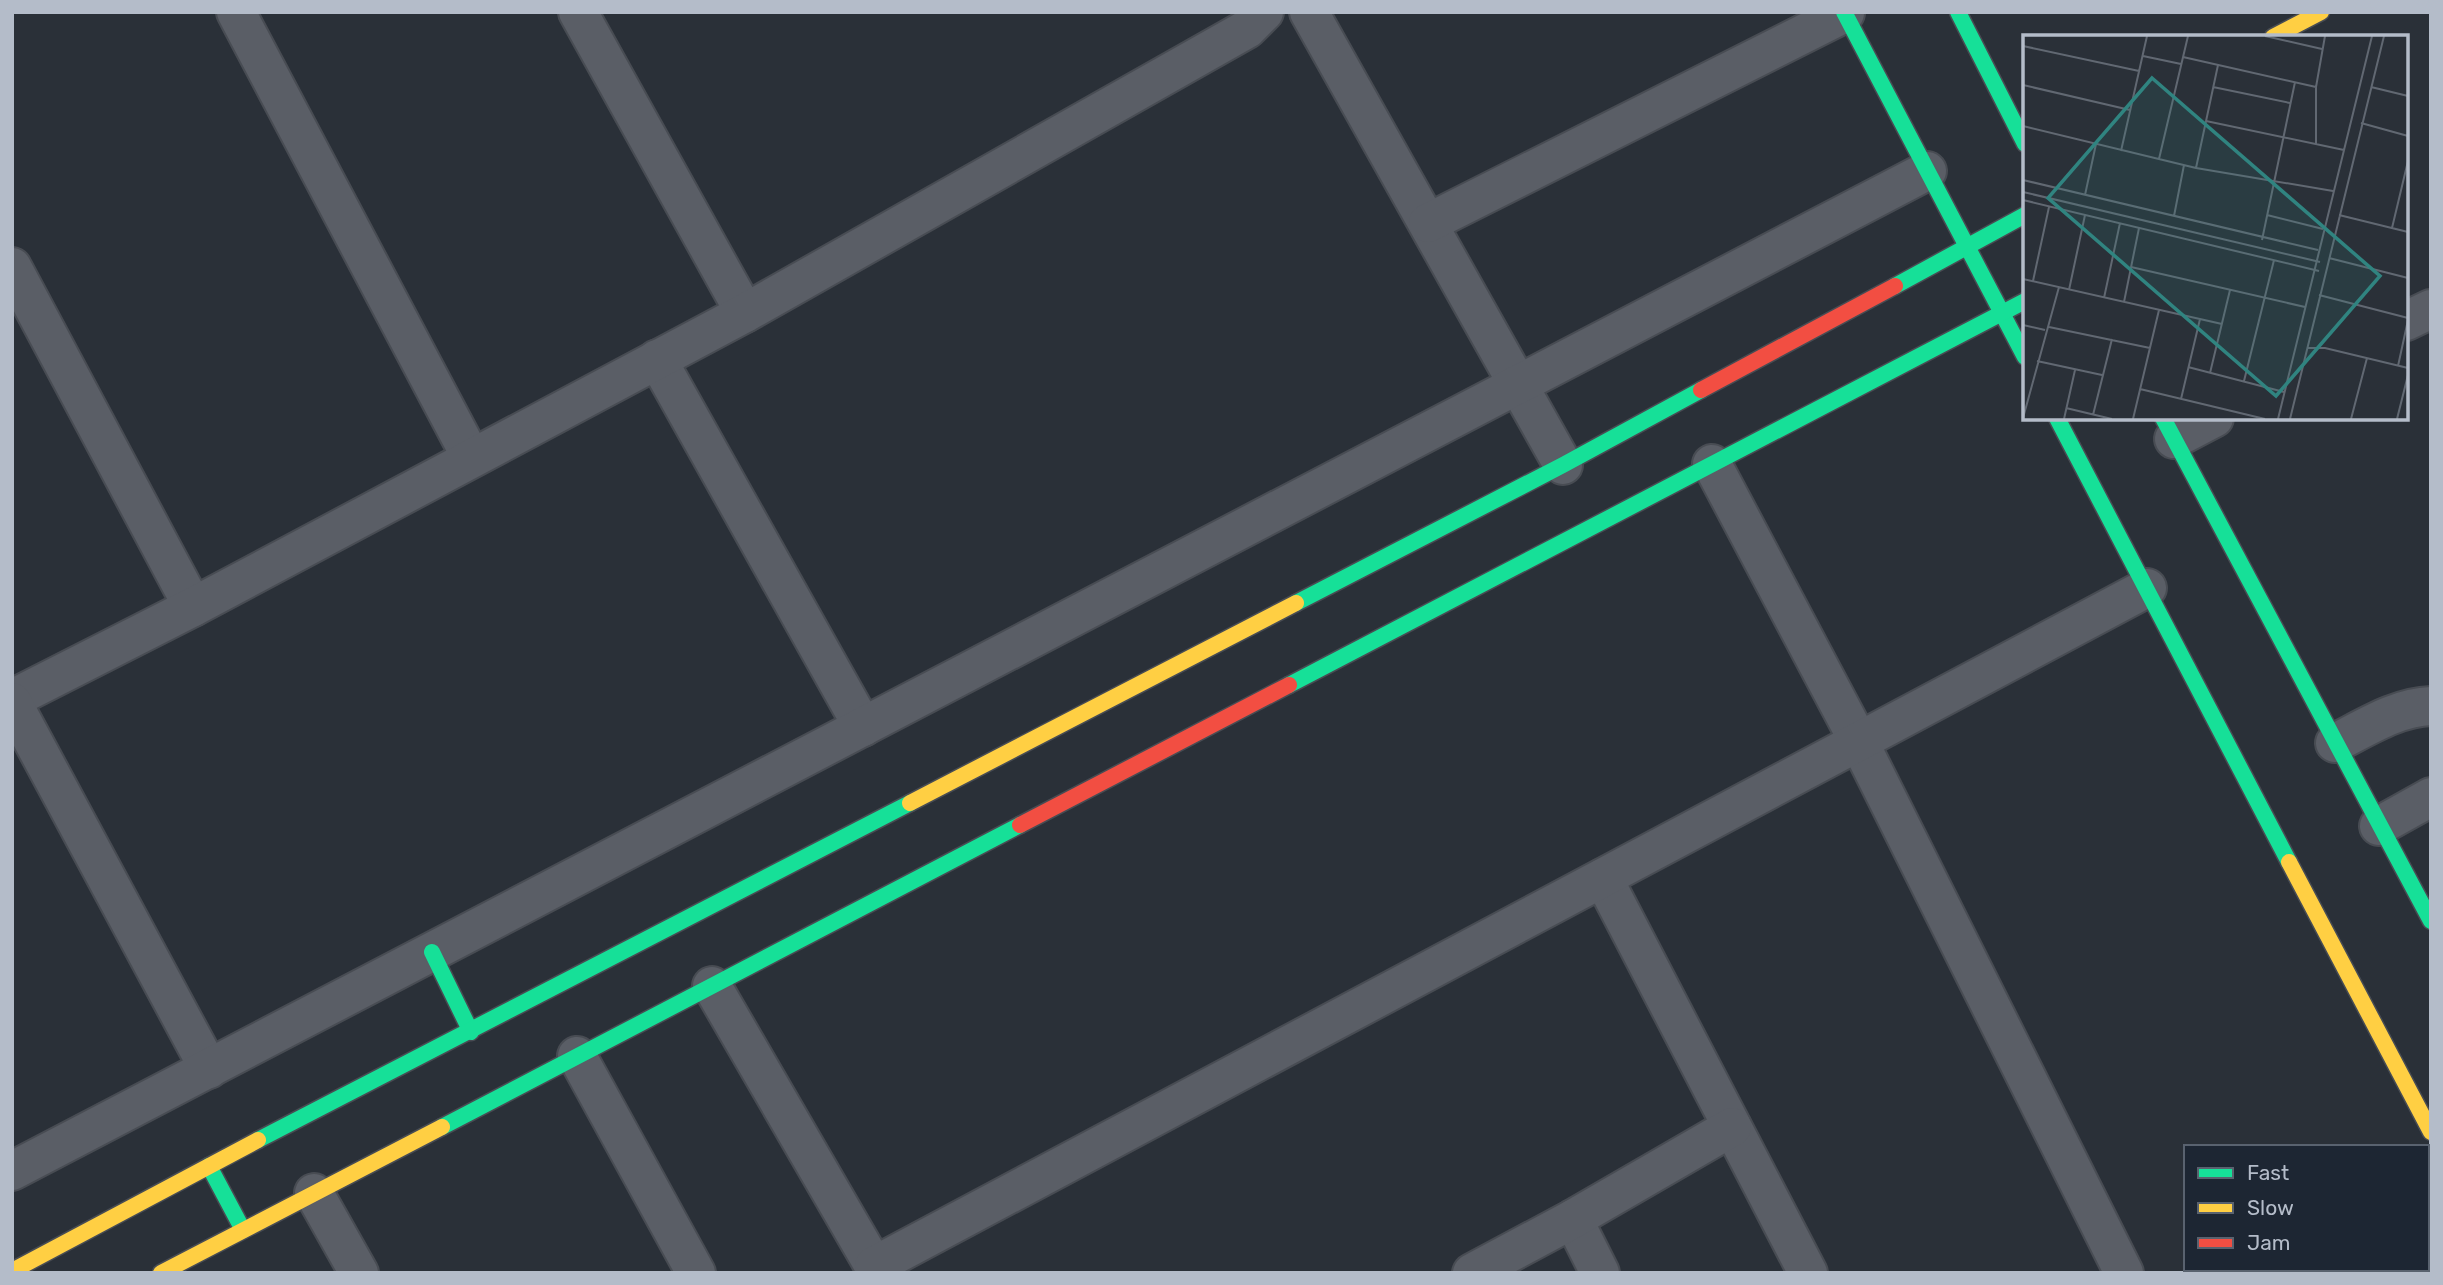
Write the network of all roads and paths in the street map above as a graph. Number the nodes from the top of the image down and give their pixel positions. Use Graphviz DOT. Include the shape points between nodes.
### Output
graph roads {
  1 [pos="236,12"];
  2 [pos="578,12"];
  3 [pos="1264,12"];
  4 [pos="1309,12"];
  5 [pos="1958,12"];
  6 [pos="2321,12"];
  7 [pos="1844,13"];
  8 [pos="2277,35"];
  9 [pos="2023,140"];
  10 [pos="1927,172"];
  11 [pos="2023,216"];
  12 [pos="1428,223"];
  13 [pos="1966,247"];
  14 [pos="12,267"];
  15 [pos="2023,302"];
  16 [pos="2431,309"];
  17 [pos="745,313"];
  18 [pos="2002,314"];
  19 [pos="23,315"];
  20 [pos="2408,320"];
  21 [pos="2023,353"];
  22 [pos="657,359"];
  23 [pos="1518,385"];
  24 [pos="2058,420"];
  25 [pos="2205,420"];
  26 [pos="2169,428"];
  27 [pos="471,457"];
  28 [pos="1712,464"];
  29 [pos="1563,465"];
  30 [pos="2147,588"];
  31 [pos="193,607"];
  32 [pos="12,700"];
  33 [pos="2431,706"];
  34 [pos="863,727"];
  35 [pos="1859,742"];
  36 [pos="2335,743"];
  37 [pos="2431,797"];
  38 [pos="2379,826"];
  39 [pos="1603,878"];
  40 [pos="2431,921"];
  41 [pos="432,952"];
  42 [pos="712,986"];
  43 [pos="471,1032"];
  44 [pos="576,1056"];
  45 [pos="209,1069"];
  46 [pos="1732,1127"];
  47 [pos="2431,1132"];
  48 [pos="209,1166"];
  49 [pos="12,1171"];
  50 [pos="314,1193"];
  51 [pos="1573,1219"];
  52 [pos="243,1230"];
  53 [pos="876,1269"];
  54 [pos="12,1271"];
  55 [pos="161,1273"];
  56 [pos="359,1273"];
  57 [pos="696,1273"];
  58 [pos="1472,1273"];
  59 [pos="1600,1273"];
  60 [pos="1808,1273"];
  61 [pos="2124,1273"];
  1 -- 27 [label="street"];
  2 -- 17 [label="street"];
  3 -- 17 [label="street" via="1247,29"];
  4 -- 12 [label="street"];
  5 -- 9 [label="main road"];
  6 -- 8 [label="main road"];
  7 -- 10 [label="main road"];
  7 -- 12 [label="street"];
  10 -- 13 [label="main road"];
  10 -- 23 [label="street"];
  11 -- 13 [label="main road"];
  12 -- 23 [label="street"];
  13 -- 18 [label="main road"];
  13 -- 29 [label="main road"];
  14 -- 19 [label="street"];
  15 -- 18 [label="main road"];
  16 -- 20 [label="street"];
  17 -- 22 [label="street"];
  18 -- 21 [label="main road"];
  18 -- 28 [label="main road"];
  19 -- 31 [label="street"];
  22 -- 27 [label="street"];
  22 -- 34 [label="street"];
  23 -- 29 [label="street"];
  23 -- 34 [label="street"];
  24 -- 30 [label="main road"];
  25 -- 26 [label="street"];
  26 -- 36 [label="main road"];
  27 -- 31 [label="street"];
  28 -- 35 [label="street"];
  28 -- 42 [label="main road"];
  29 -- 43 [label="main road"];
  30 -- 35 [label="street"];
  30 -- 47 [label="main road" via="2413,1083"];
  31 -- 32 [label="street"];
  32 -- 45 [label="street"];
  33 -- 36 [label="street" via="2395,713"];
  34 -- 41 [label="street"];
  35 -- 39 [label="street"];
  35 -- 61 [label="street"];
  36 -- 38 [label="main road"];
  37 -- 38 [label="street"];
  38 -- 40 [label="main road"];
  39 -- 46 [label="street"];
  39 -- 53 [label="street"];
  41 -- 43 [label="main road"];
  41 -- 45 [label="street"];
  42 -- 44 [label="main road"];
  42 -- 53 [label="street"];
  43 -- 48 [label="main road"];
  44 -- 50 [label="main road"];
  44 -- 57 [label="street"];
  45 -- 49 [label="street"];
  46 -- 51 [label="street"];
  46 -- 60 [label="street"];
  48 -- 52 [label="main road"];
  48 -- 54 [label="main road"];
  50 -- 52 [label="main road"];
  50 -- 56 [label="street"];
  51 -- 58 [label="street"];
  51 -- 59 [label="street"];
  52 -- 55 [label="main road"];
}
